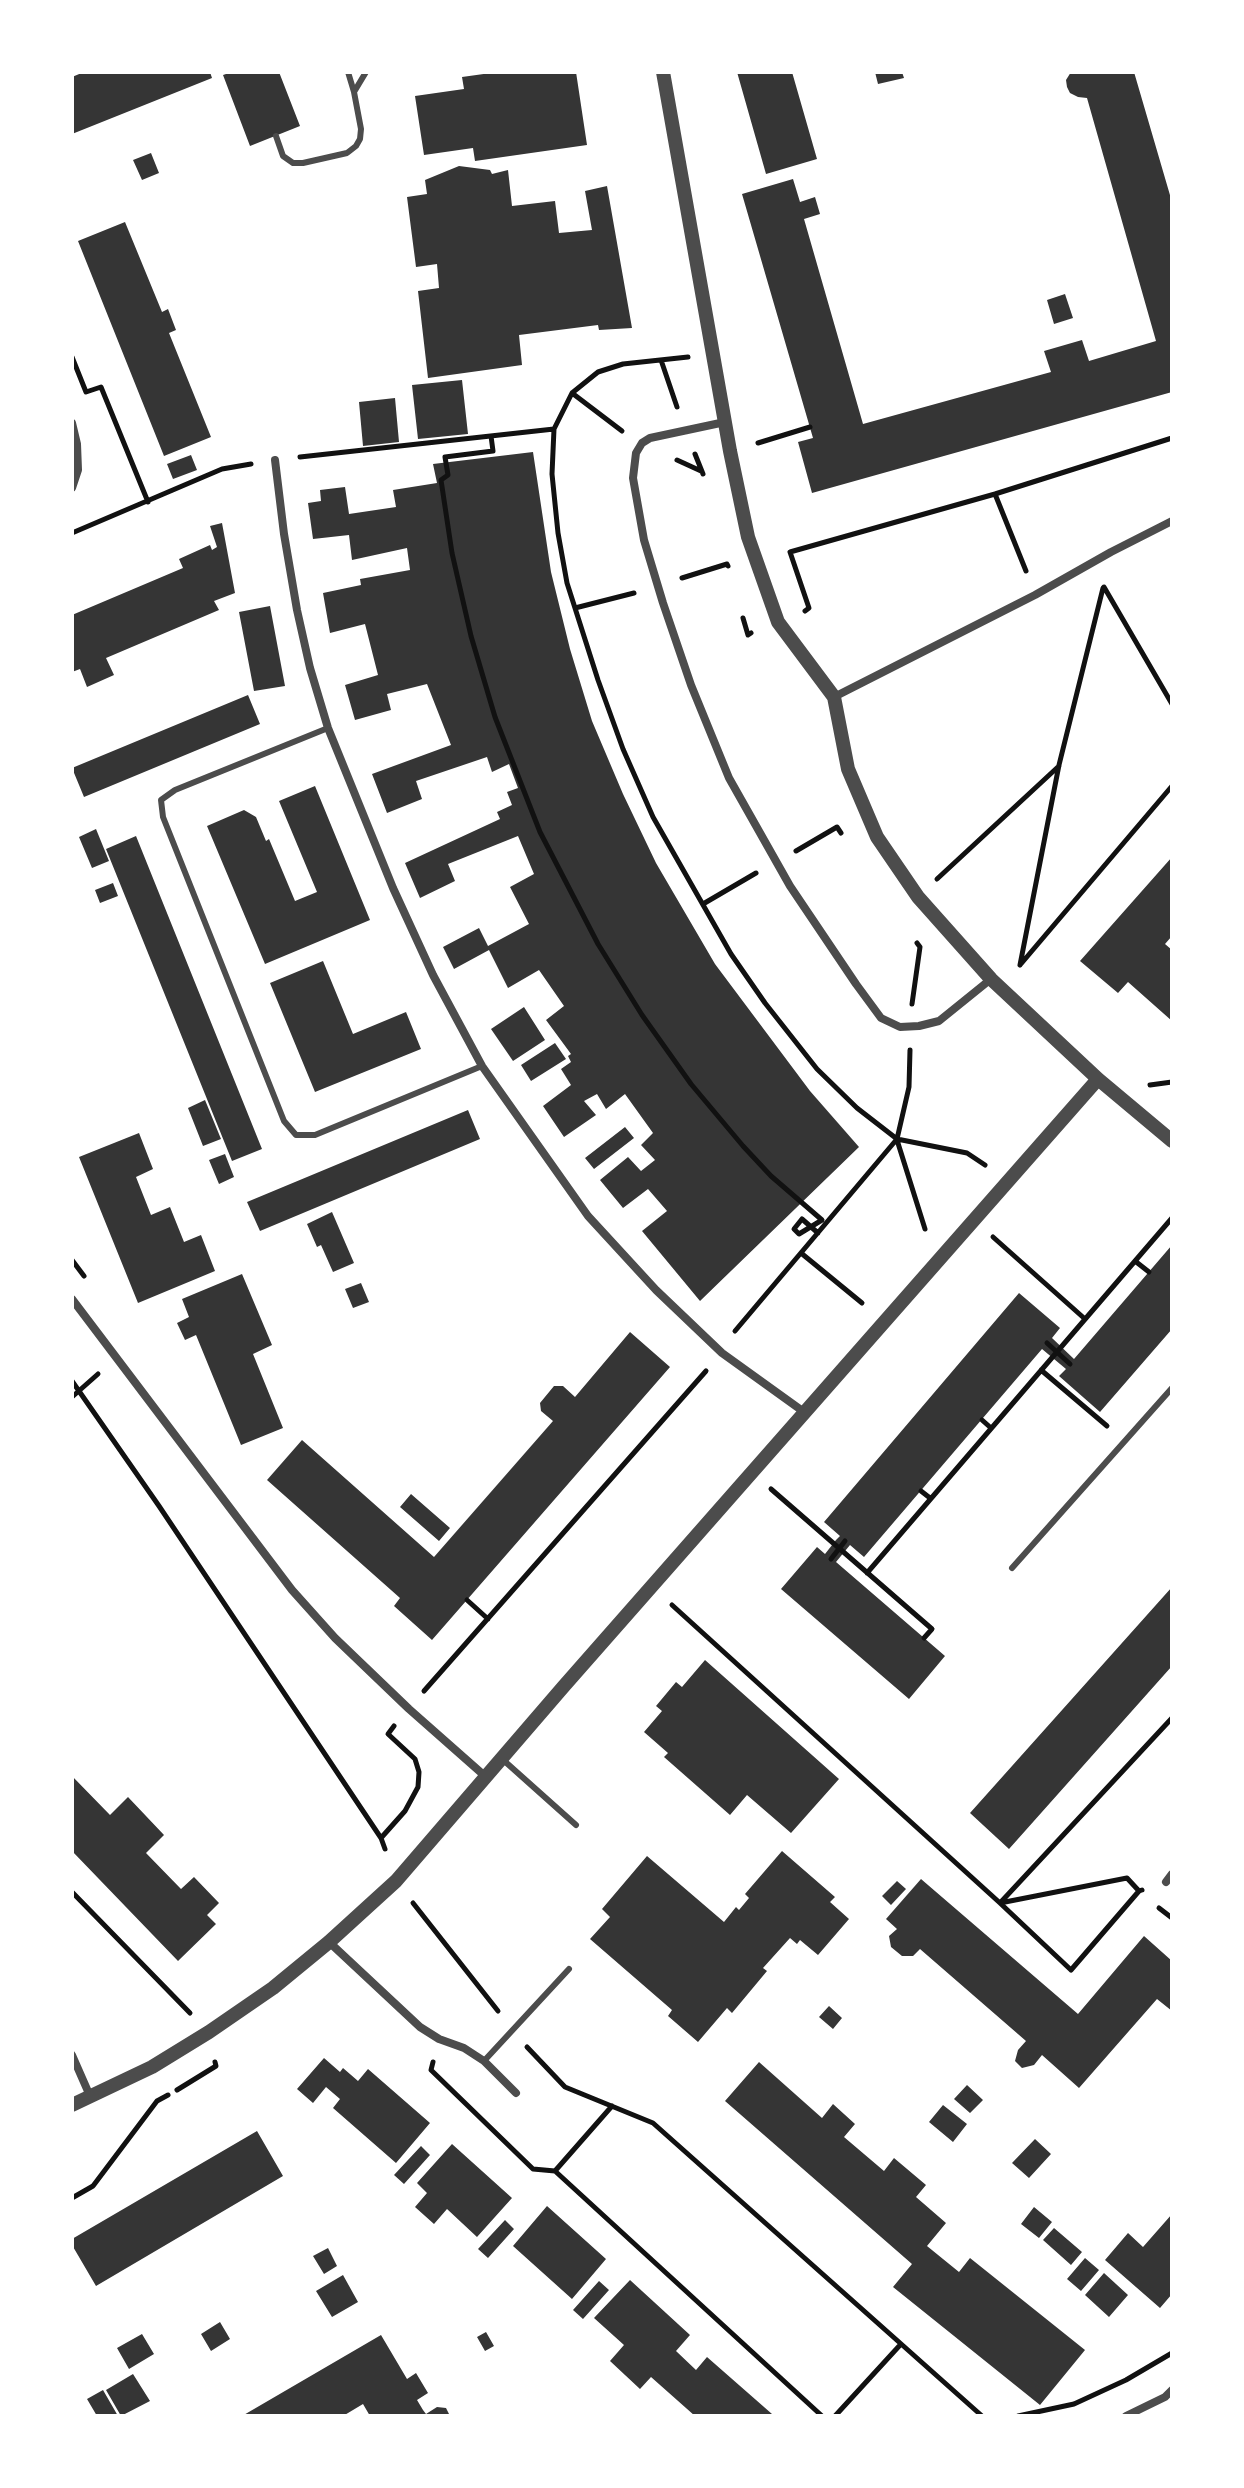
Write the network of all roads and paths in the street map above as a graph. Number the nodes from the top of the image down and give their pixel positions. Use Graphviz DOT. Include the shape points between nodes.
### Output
graph roads {
  1 [pos="348,72"];
  2 [pos="366,72"];
  3 [pos="663,72"];
  4 [pos="354,92"];
  5 [pos="276,136"];
  6 [pos="714,354"];
  7 [pos="72,357"];
  8 [pos="660,359"];
  9 [pos="725,422"];
  10 [pos="72,423"];
  11 [pos="810,427"];
  12 [pos="554,429"];
  13 [pos="686,430"];
  14 [pos="491,436"];
  15 [pos="1172,438"];
  16 [pos="730,451"];
  17 [pos="275,460"];
  18 [pos="705,484"];
  19 [pos="72,488"];
  20 [pos="995,494"];
  21 [pos="148,502"];
  22 [pos="1172,521"];
  23 [pos="72,533"];
  24 [pos="724,551"];
  25 [pos="1111,552"];
  26 [pos="727,564"];
  27 [pos="1103,586"];
  28 [pos="1035,595"];
  29 [pos="778,622"];
  30 [pos="834,697"];
  31 [pos="1172,704"];
  32 [pos="328,728"];
  33 [pos="1059,765"];
  34 [pos="1172,786"];
  35 [pos="918,897"];
  36 [pos="991,979"];
  37 [pos="482,1066"];
  38 [pos="1098,1079"];
  39 [pos="897,1139"];
  40 [pos="1172,1141"];
  41 [pos="967,1153"];
  42 [pos="1172,1218"];
  43 [pos="972,1219"];
  44 [pos="818,1233"];
  45 [pos="917,1239"];
  46 [pos="801,1253"];
  47 [pos="1135,1261"];
  48 [pos="1149,1272"];
  49 [pos="872,1293"];
  50 [pos="72,1299"];
  51 [pos="1085,1319"];
  52 [pos="1047,1343"];
  53 [pos="1057,1352"];
  54 [pos="722,1353"];
  55 [pos="1070,1364"];
  56 [pos="1041,1370"];
  57 [pos="72,1381"];
  58 [pos="1172,1388"];
  59 [pos="804,1412"];
  60 [pos="982,1420"];
  61 [pos="991,1428"];
  62 [pos="1124,1440"];
  63 [pos="753,1472"];
  64 [pos="921,1491"];
  65 [pos="930,1498"];
  66 [pos="845,1541"];
  67 [pos="839,1549"];
  68 [pos="831,1559"];
  69 [pos="1012,1568"];
  70 [pos="867,1573"];
  71 [pos="651,1586"];
  72 [pos="467,1600"];
  73 [pos="488,1619"];
  74 [pos="924,1638"];
  75 [pos="409,1709"];
  76 [pos="1172,1718"];
  77 [pos="501,1758"];
  78 [pos="487,1778"];
  79 [pos="576,1825"];
  80 [pos="381,1838"];
  81 [pos="1169,1878"];
  82 [pos="396,1881"];
  83 [pos="1139,1891"];
  84 [pos="72,1892"];
  85 [pos="1000,1903"];
  86 [pos="329,1942"];
  87 [pos="569,1969"];
  88 [pos="512,2031"];
  89 [pos="209,2032"];
  90 [pos="439,2039"];
  91 [pos="72,2055"];
  92 [pos="484,2061"];
  93 [pos="516,2093"];
  94 [pos="90,2096"];
  95 [pos="72,2105"];
  96 [pos="612,2106"];
  97 [pos="555,2171"];
  98 [pos="72,2198"];
  99 [pos="901,2344"];
  100 [pos="1172,2353"];
  101 [pos="1172,2390"];
  102 [pos="822,2416"];
  103 [pos="835,2416"];
  104 [pos="982,2416"];
  105 [pos="1018,2416"];
  106 [pos="1126,2416"];
  1 -- 4 [label="lane"];
  2 -- 4 [label="lane"];
  3 -- 6 [label="street"];
  4 -- 5 [label="lane" via="360,139 347,153 293,163 283,156"];
  6 -- 8 [label="path"];
  6 -- 9 [label="street"];
  7 -- 21 [label="path" via="86,392 101,387"];
  8 -- 12 [label="path" via="598,372 572,393"];
  8 -- 13 [label="path"];
  9 -- 13 [label="street"];
  9 -- 16 [label="street"];
  10 -- 19 [label="street" via="78,470"];
  11 -- 16 [label="path"];
  12 -- 14 [label="path"];
  12 -- 39 [label="path" via="552,474 567,583 623,749 653,817 765,1003 817,1069"];
  13 -- 18 [label="path"];
  13 -- 36 [label="street" via="642,443 633,478 663,603 729,778 790,886 881,1018 900,1027 939,1021"];
  14 -- 17 [label="path"];
  14 -- 44 [label="path" via="493,451 445,457 448,475 441,480 471,636 495,717 535,819 619,978 691,1084 743,1146 822,1220 799,1234 794,1229 802,1219"];
  15 -- 20 [label="path"];
  16 -- 29 [label="street" via="748,537"];
  17 -- 21 [label="path" via="222,469"];
  17 -- 32 [label="street" via="297,610"];
  20 -- 28 [label="path"];
  20 -- 29 [label="path" via="790,552 809,608"];
  21 -- 23 [label="path"];
  22 -- 25 [label="street"];
  24 -- 26 [label="path"];
  25 -- 27 [label="path"];
  25 -- 28 [label="street"];
  27 -- 31 [label="path"];
  27 -- 33 [label="path"];
  28 -- 30 [label="street"];
  29 -- 30 [label="street"];
  30 -- 35 [label="street" via="848,769 877,837"];
  32 -- 37 [label="street" via="393,888"];
  32 -- 37 [label="lane" via="161,800 163,817 284,1121 296,1135 315,1135"];
  33 -- 34 [label="path" via="1020,965"];
  33 -- 35 [label="path"];
  35 -- 36 [label="street"];
  36 -- 38 [label="street"];
  37 -- 54 [label="street" via="588,1216"];
  38 -- 40 [label="street"];
  38 -- 43 [label="street"];
  39 -- 41 [label="path"];
  39 -- 44 [label="path"];
  39 -- 45 [label="path" via="926,1228"];
  42 -- 47 [label="path"];
  43 -- 51 [label="path"];
  43 -- 59 [label="street"];
  44 -- 46 [label="path"];
  46 -- 49 [label="path" via="862,1303"];
  46 -- 54 [label="path"];
  47 -- 48 [label="path"];
  47 -- 51 [label="path"];
  50 -- 75 [label="street" via="292,1590"];
  51 -- 53 [label="path"];
  52 -- 53 [label="path"];
  53 -- 55 [label="path"];
  53 -- 56 [label="path"];
  54 -- 59 [label="street"];
  54 -- 73 [label="path"];
  56 -- 61 [label="path"];
  56 -- 62 [label="path"];
  57 -- 80 [label="path"];
  58 -- 62 [label="lane"];
  59 -- 63 [label="street"];
  60 -- 61 [label="path"];
  61 -- 65 [label="path"];
  62 -- 69 [label="lane"];
  63 -- 67 [label="path"];
  63 -- 71 [label="street"];
  64 -- 65 [label="path"];
  65 -- 70 [label="path"];
  66 -- 67 [label="path"];
  67 -- 68 [label="path"];
  67 -- 70 [label="path"];
  70 -- 74 [label="path" via="932,1629"];
  71 -- 77 [label="street"];
  71 -- 85 [label="path"];
  72 -- 73 [label="path"];
  73 -- 75 [label="path"];
  75 -- 78 [label="street"];
  75 -- 80 [label="path" via="388,1734 415,1759 418,1787"];
  76 -- 85 [label="path"];
  77 -- 78 [label="street"];
  77 -- 79 [label="lane"];
  78 -- 82 [label="street"];
  80 -- 82 [label="path"];
  81 -- 83 [label="path"];
  82 -- 86 [label="street"];
  82 -- 88 [label="path"];
  83 -- 85 [label="path" via="1127,1878"];
  83 -- 85 [label="path" via="1071,1970"];
  84 -- 89 [label="path"];
  86 -- 89 [label="street"];
  86 -- 90 [label="street"];
  87 -- 88 [label="lane"];
  88 -- 92 [label="lane"];
  88 -- 96 [label="path" via="565,2087"];
  89 -- 94 [label="street"];
  89 -- 98 [label="path" via="216,2066 157,2101 93,2186"];
  90 -- 92 [label="street"];
  90 -- 97 [label="path" via="431,2070 533,2169"];
  91 -- 94 [label="street"];
  92 -- 93 [label="street"];
  94 -- 95 [label="street"];
  96 -- 97 [label="path"];
  96 -- 99 [label="path" via="653,2123"];
  97 -- 102 [label="path"];
  99 -- 103 [label="path"];
  99 -- 104 [label="path"];
  100 -- 105 [label="path" via="1074,2404"];
  101 -- 106 [label="street"];
}
